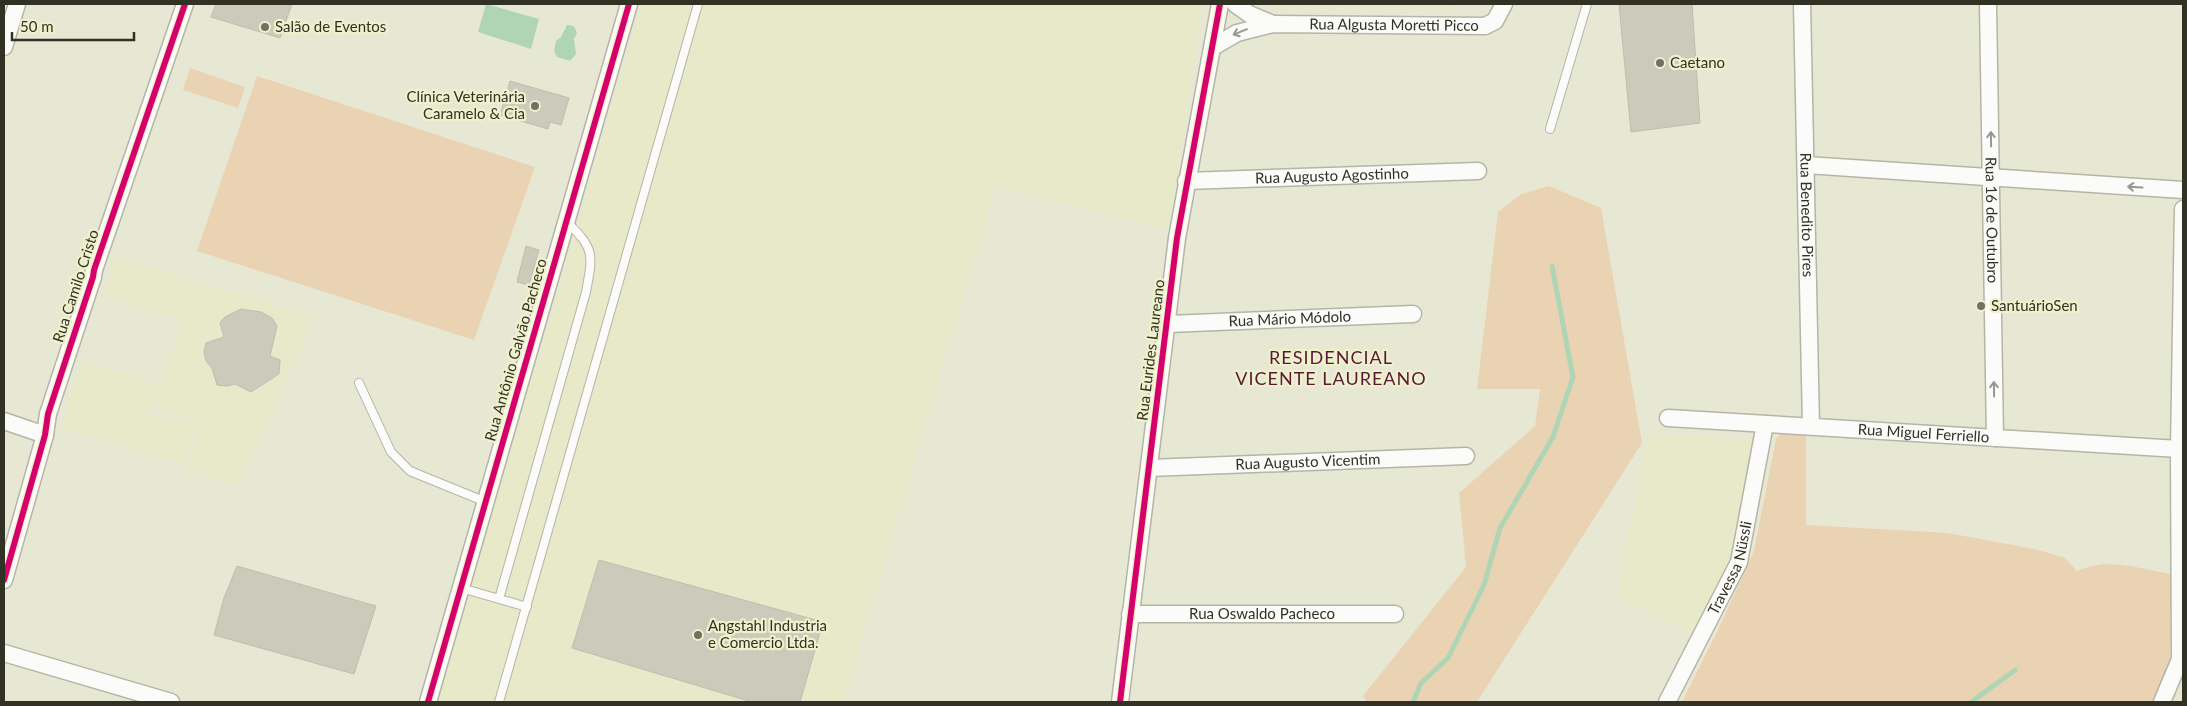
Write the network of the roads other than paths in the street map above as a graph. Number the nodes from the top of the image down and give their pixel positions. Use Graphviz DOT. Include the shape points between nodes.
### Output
graph roads {
  1 [pos="17,4"];
  2 [pos="185,4"];
  3 [pos="629,4"];
  4 [pos="698,4"];
  5 [pos="1220,4"];
  6 [pos="1235,4"];
  7 [pos="1504,4"];
  8 [pos="1587,4"];
  9 [pos="1802,4"];
  10 [pos="1988,4"];
  11 [pos="1273,24"];
  12 [pos="4,47"];
  13 [pos="1213,47"];
  14 [pos="1550,129"];
  15 [pos="1806,165"];
  16 [pos="1478,171"];
  17 [pos="1991,178"];
  18 [pos="1186,181"];
  19 [pos="2183,190"];
  20 [pos="2183,209"];
  21 [pos="566,222"];
  22 [pos="1413,314"];
  23 [pos="1168,324"];
  24 [pos="360,383"];
  25 [pos="1668,418"];
  26 [pos="4,421"];
  27 [pos="1765,424"];
  28 [pos="1811,426"];
  29 [pos="45,435"];
  30 [pos="1995,438"];
  31 [pos="2179,449"];
  32 [pos="1466,456"];
  33 [pos="1149,468"];
  34 [pos="486,502"];
  35 [pos="4,580"];
  36 [pos="461,588"];
  37 [pos="499,599"];
  38 [pos="526,606"];
  39 [pos="1130,614"];
  40 [pos="1395,614"];
  41 [pos="4,653"];
  42 [pos="2182,655"];
  43 [pos="171,702"];
  44 [pos="428,702"];
  45 [pos="499,702"];
  46 [pos="1120,702"];
  47 [pos="1667,702"];
  48 [pos="2162,702"];
  1 -- 12 [label="street"];
  2 -- 29 [label="street, Rua Camilo Cristo" via="94,270 48,414"];
  3 -- 21 [label="street, Rua Antônio Galvão Pacheco"];
  4 -- 38 [label="lane"];
  5 -- 13 [label="street, Rua Eurides Laureano"];
  6 -- 11 [label="street, Rua Algusta Moretti Picco"];
  7 -- 11 [label="street, Rua Algusta Moretti Picco" via="1495,20 1485,26"];
  8 -- 14 [label="lane"];
  9 -- 15 [label="street, Rua Benedito Pires"];
  17 -- 10 [label="street, Rua 16 de Outubro, one-way"];
  11 -- 13 [label="street, Rua Algusta Moretti Picco, one-way" via="1237,32"];
  13 -- 18 [label="street, Rua Eurides Laureano"];
  15 -- 17 [label="street"];
  15 -- 28 [label="street, Rua Benedito Pires"];
  16 -- 18 [label="street, Rua Augusto Agostinho"];
  19 -- 17 [label="street, one-way"];
  30 -- 17 [label="street, Rua 16 de Outubro, one-way"];
  18 -- 23 [label="street, Rua Eurides Laureano"];
  20 -- 31 [label="street"];
  21 -- 34 [label="street, Rua Antônio Galvão Pacheco"];
  21 -- 37 [label="lane" via="584,238 591,255 586,292"];
  22 -- 23 [label="street, Rua Mário Módolo"];
  23 -- 33 [label="street, Rua Eurides Laureano"];
  24 -- 34 [label="lane" via="391,452 410,471"];
  25 -- 27 [label="street, Rua Miguel Ferriello"];
  26 -- 29 [label="street"];
  27 -- 28 [label="street, Rua Miguel Ferriello"];
  27 -- 47 [label="street, Travessa Nüssli" via="1739,562"];
  28 -- 30 [label="street, Rua Miguel Ferriello"];
  29 -- 35 [label="street, Rua Camilo Cristo"];
  30 -- 31 [label="street, Rua Miguel Ferriello"];
  31 -- 42 [label="street"];
  32 -- 33 [label="street, Rua Augusto Vicentim"];
  33 -- 39 [label="street, Rua Eurides Laureano"];
  34 -- 36 [label="street, Rua Antônio Galvão Pacheco"];
  36 -- 37 [label="lane"];
  36 -- 44 [label="street, Rua Antônio Galvão Pacheco"];
  37 -- 38 [label="lane"];
  38 -- 45 [label="lane"];
  39 -- 40 [label="street, Rua Oswaldo Pacheco"];
  39 -- 46 [label="street, Rua Eurides Laureano"];
  41 -- 43 [label="street"];
  42 -- 48 [label="street"];
}
